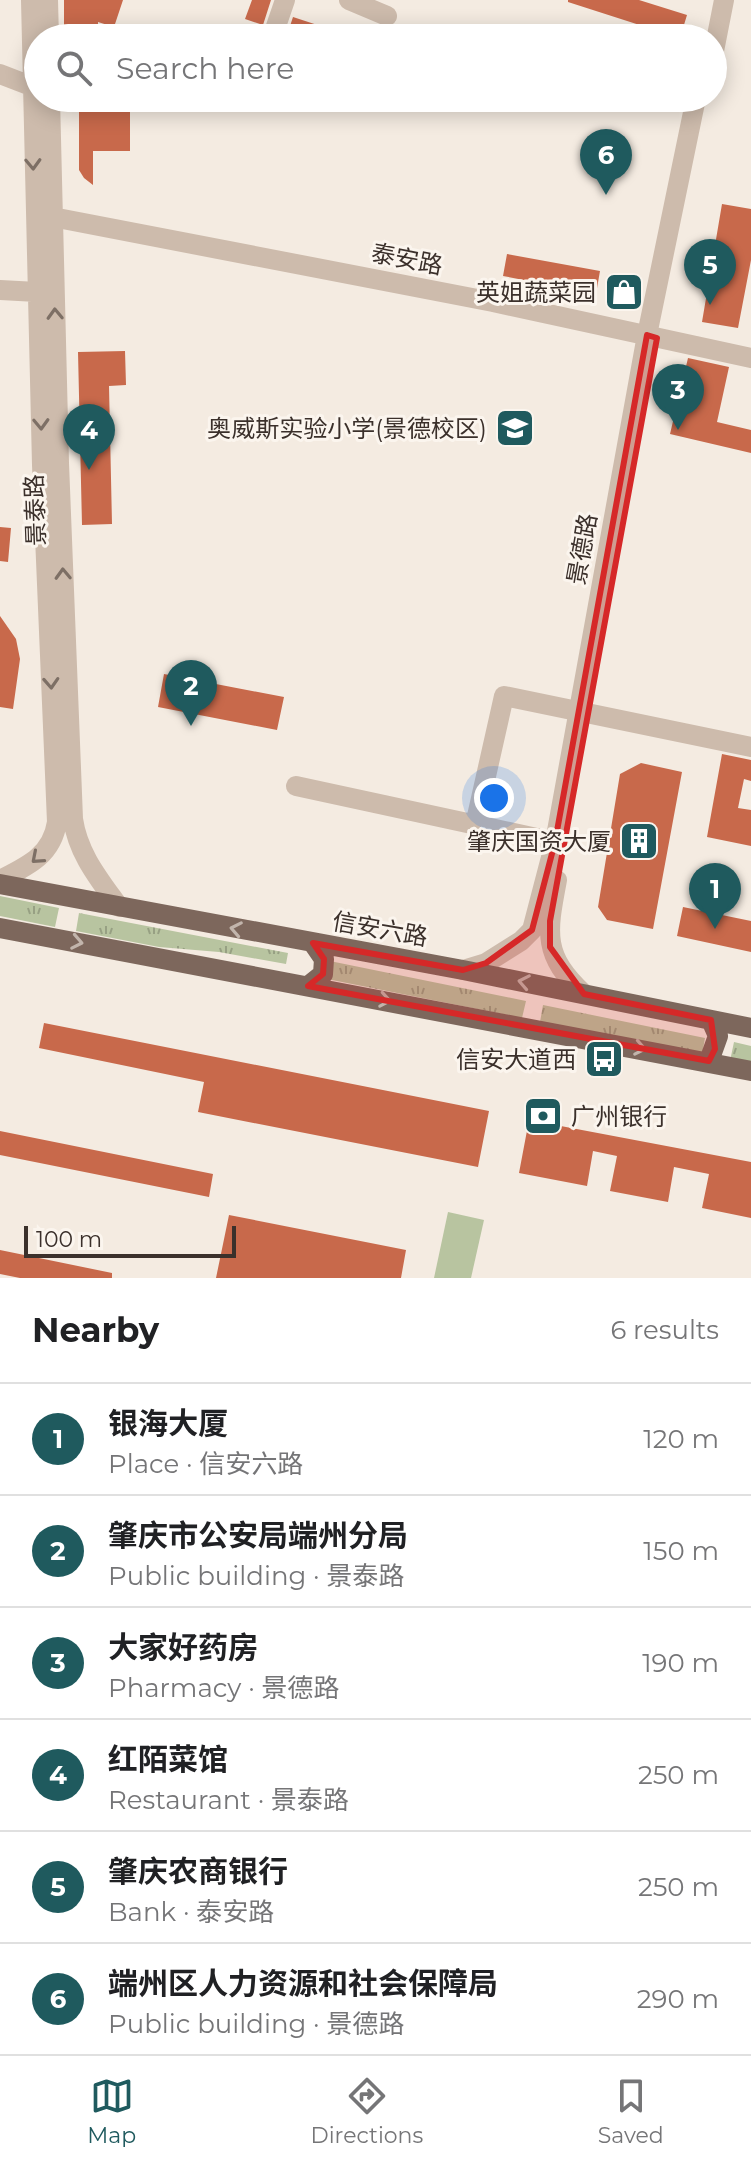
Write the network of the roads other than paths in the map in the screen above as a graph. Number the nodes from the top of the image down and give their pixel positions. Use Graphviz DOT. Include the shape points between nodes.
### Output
graph roads {
  1 [pos="31,0"];
  2 [pos="48,0"];
  3 [pos="285,0"];
  4 [pos="349,0"];
  5 [pos="712,0"];
  6 [pos="724,0"];
  7 [pos="387,16"];
  8 [pos="31,24"];
  9 [pos="49,24"];
  10 [pos="277,24"];
  11 [pos="708,24"];
  12 [pos="719,24"];
  13 [pos="0,74"];
  14 [pos="24,83"];
  15 [pos="33,112"];
  16 [pos="49,112"];
  17 [pos="693,112"];
  18 [pos="702,112"];
  19 [pos="43,215"];
  20 [pos="0,290"];
  21 [pos="37,292"];
  22 [pos="652,336"];
  23 [pos="751,358"];
  24 [pos="584,714"];
  25 [pos="751,747"];
  26 [pos="296,786"];
  27 [pos="475,825"];
  28 [pos="555,842"];
  29 [pos="0,882"];
  30 [pos="119,907"];
  31 [pos="0,928"];
  32 [pos="313,943"];
  33 [pos="463,970"];
  34 [pos="308,986"];
  35 [pos="584,994"];
  36 [pos="711,1020"];
  37 [pos="751,1028"];
  38 [pos="709,1061"];
  39 [pos="751,1071"];
  1 -- 8 [label="street"];
  2 -- 9 [label="street"];
  3 -- 10 [label="street"];
  4 -- 7 [label="street"];
  5 -- 11 [label="street"];
  6 -- 12 [label="street"];
  13 -- 14 [label="street"];
  15 -- 19 [label="street, one-way"];
  16 -- 19 [label="street, 景泰路"];
  17 -- 22 [label="street, 景德路"];
  18 -- 22 [label="street, 景德路"];
  19 -- 21 [label="street"];
  19 -- 22 [label="street, 泰安路"];
  30 -- 19 [label="street, 景泰路, one-way" via="83,855 73,819"];
  20 -- 21 [label="street"];
  21 -- 29 [label="street, one-way" via="57,822 55,835 35,863"];
  22 -- 23 [label="street, 泰安路"];
  22 -- 24 [label="street, 景德路"];
  24 -- 25 [label="street"];
  24 -- 27 [label="street" via="504,696"];
  24 -- 28 [label="street, 景德路"];
  24 -- 35 [label="street, 景德路" via="550,947 561,970"];
  26 -- 27 [label="street"];
  27 -- 28 [label="street"];
  28 -- 33 [label="street, 景德路" via="532,930 486,963"];
  29 -- 30 [label="main road, 信安六路"];
  32 -- 30 [label="main road, 信安六路, one-way"];
  31 -- 34 [label="main road, one-way"];
  32 -- 33 [label="main road, 信安六路"];
  32 -- 34 [label="main road" via="324,959 323,974"];
  35 -- 33 [label="main road, 信安六路, one-way"];
  34 -- 38 [label="main road, one-way"];
  35 -- 36 [label="main road, 信安六路"];
  36 -- 37 [label="main road, 信安六路"];
  36 -- 38 [label="main road" via="718,1036"];
  38 -- 39 [label="main road"];
}
